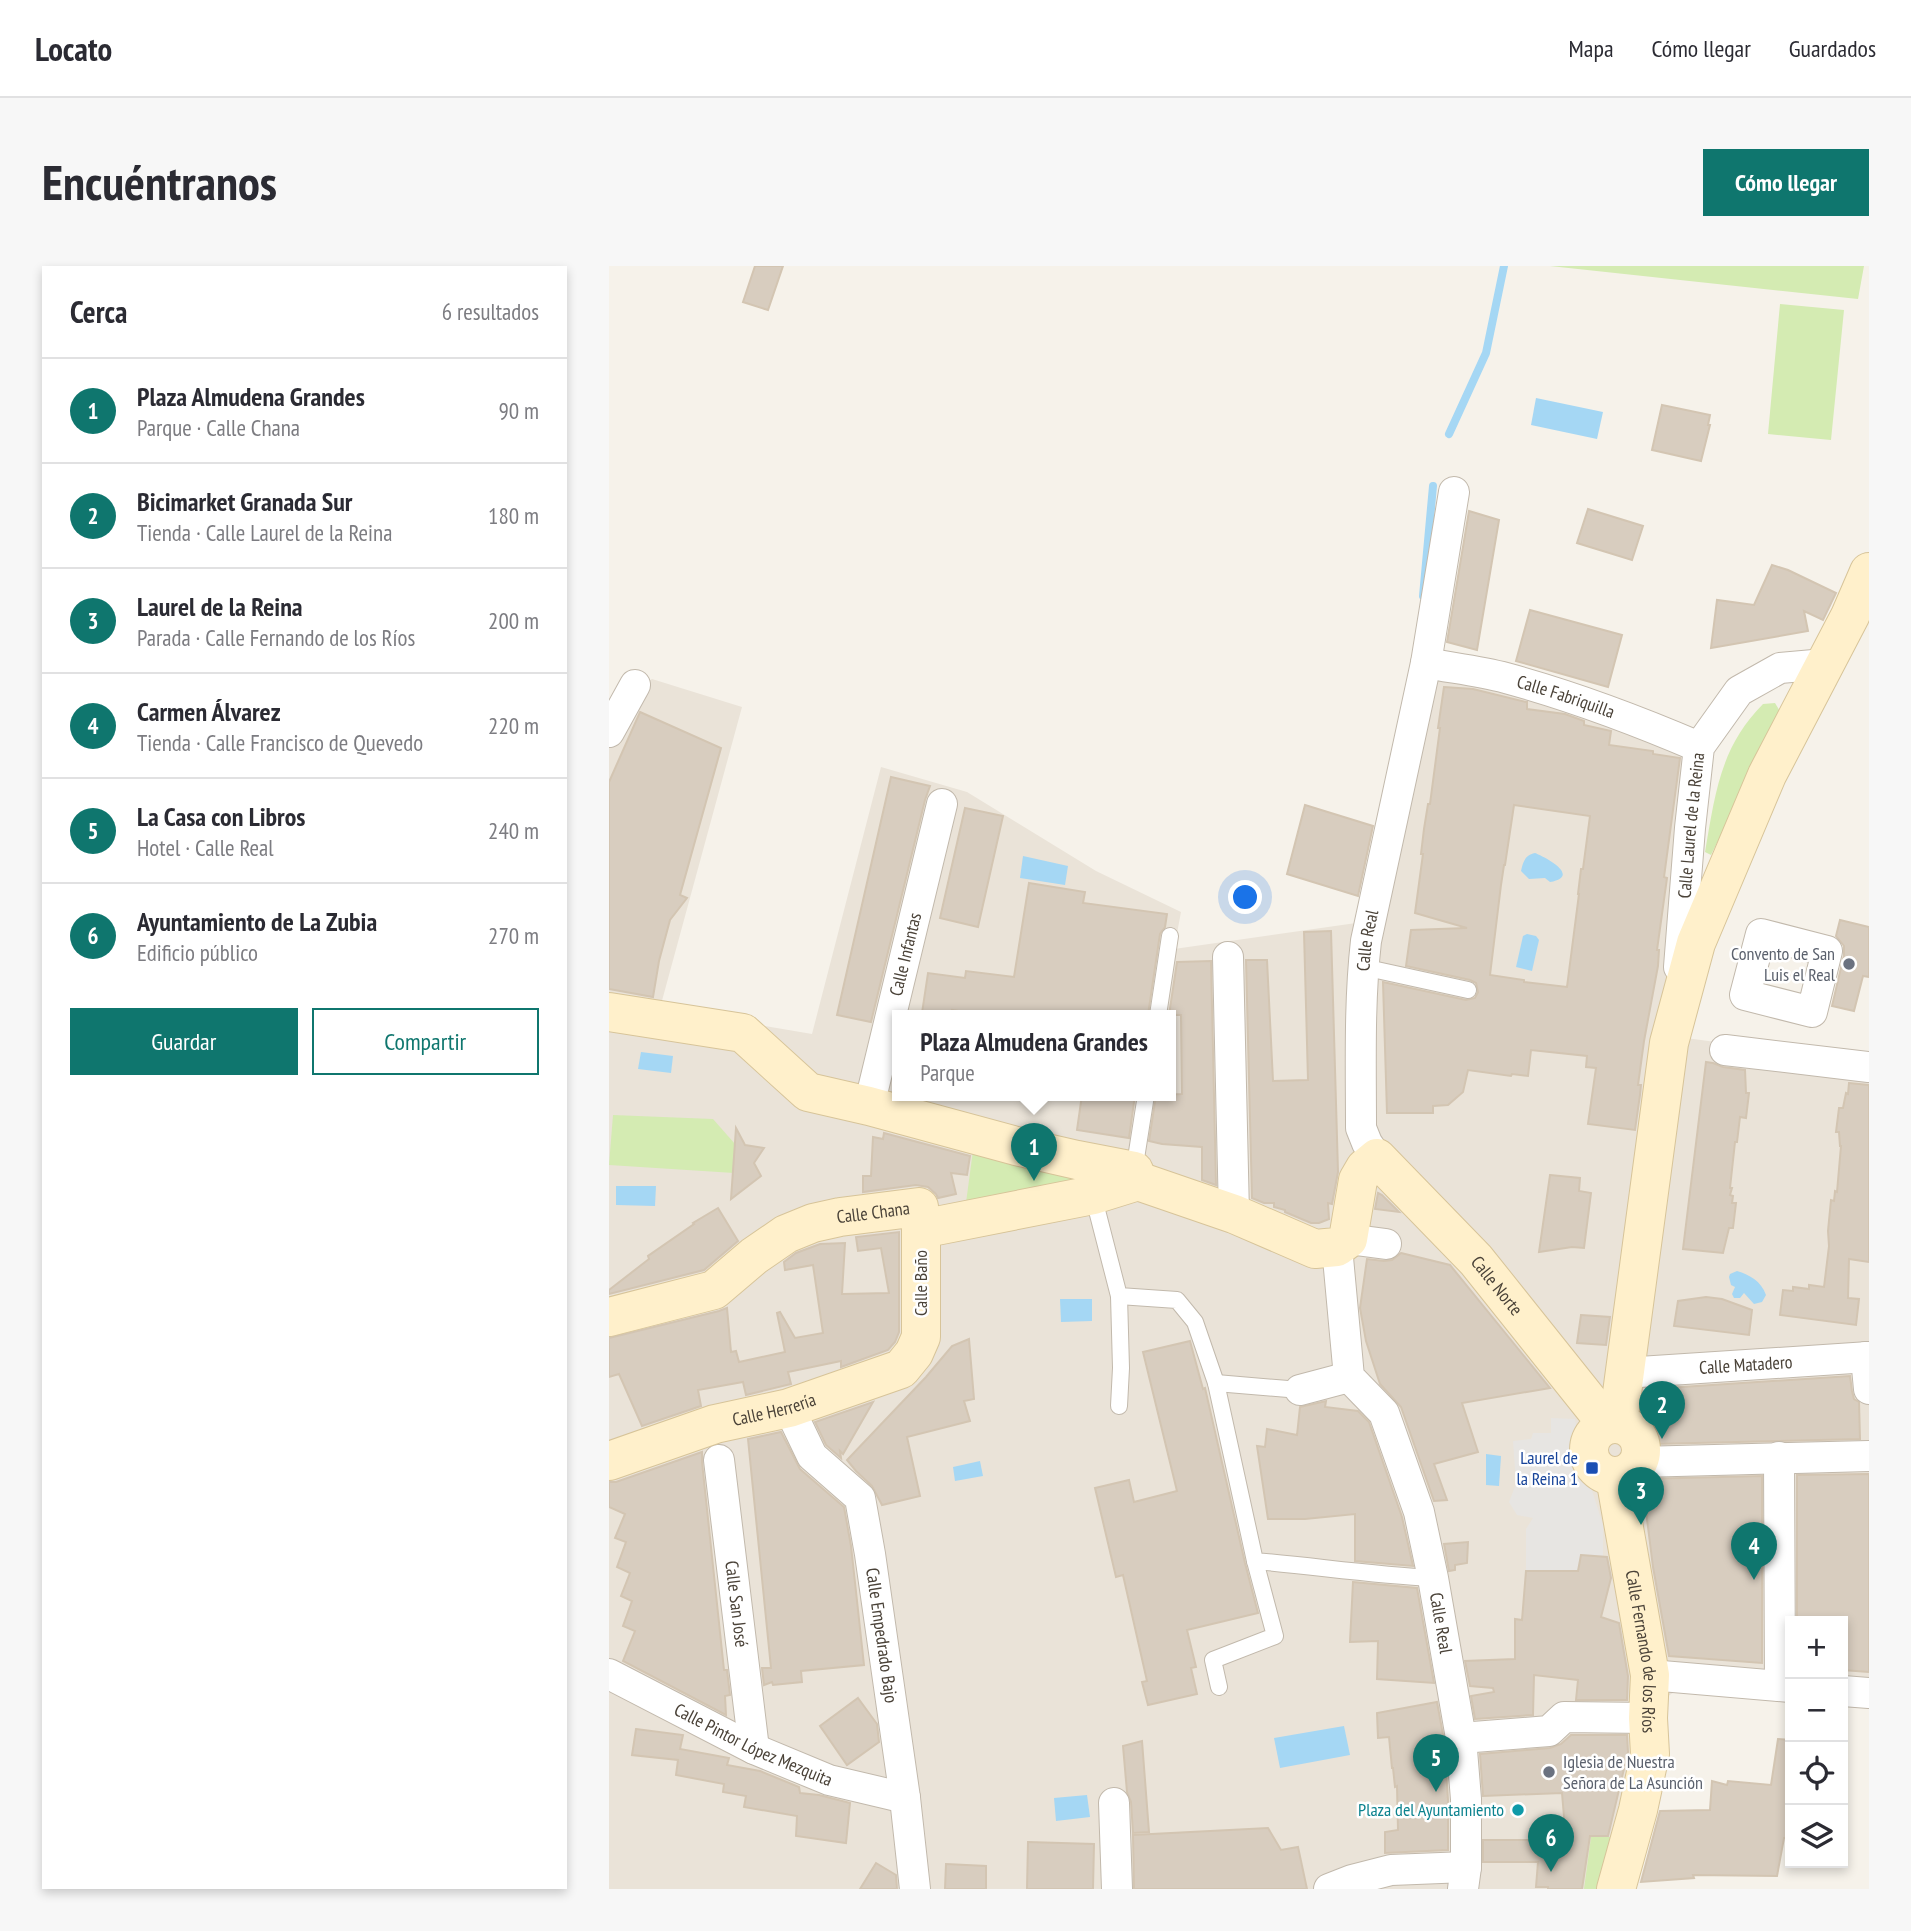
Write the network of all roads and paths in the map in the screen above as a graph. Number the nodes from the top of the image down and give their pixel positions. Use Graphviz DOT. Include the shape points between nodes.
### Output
graph roads {
  1 [pos="1454,492"];
  2 [pos="1869,572"];
  3 [pos="1860,623"];
  4 [pos="1426,663"];
  5 [pos="1825,664"];
  6 [pos="635,685"];
  7 [pos="609,732"];
  8 [pos="1699,747"];
  9 [pos="942,804"];
  10 [pos="1170,936"];
  11 [pos="1228,957"];
  12 [pos="1363,967"];
  13 [pos="1468,990"];
  14 [pos="892,1010"];
  15 [pos="1159,1010"];
  16 [pos="892,1011"];
  17 [pos="609,1013"];
  18 [pos="1675,1021"];
  19 [pos="1725,1050"];
  20 [pos="1869,1067"];
  21 [pos="1145,1101"];
  22 [pos="869,1106"];
  23 [pos="1377,1158"];
  24 [pos="1136,1176"];
  25 [pos="1093,1195"];
  26 [pos="1234,1214"];
  27 [pos="921,1229"];
  28 [pos="1343,1243"];
  29 [pos="1386,1244"];
  30 [pos="1119,1296"];
  31 [pos="609,1317"];
  32 [pos="921,1337"];
  33 [pos="1867,1357"];
  34 [pos="1624,1373"];
  35 [pos="1349,1377"];
  36 [pos="1216,1383"];
  37 [pos="1869,1389"];
  38 [pos="1300,1390"];
  39 [pos="1119,1406"];
  40 [pos="789,1408"];
  41 [pos="1613,1423"];
  42 [pos="1869,1456"];
  43 [pos="1779,1457"];
  44 [pos="719,1460"];
  45 [pos="609,1461"];
  46 [pos="1619,1482"];
  47 [pos="1255,1561"];
  48 [pos="1433,1578"];
  49 [pos="609,1674"];
  50 [pos="1650,1675"];
  51 [pos="1219,1687"];
  52 [pos="1785,1687"];
  53 [pos="1848,1691"];
  54 [pos="1869,1693"];
  55 [pos="1649,1718"];
  56 [pos="1461,1738"];
  57 [pos="754,1749"];
  58 [pos="905,1798"];
  59 [pos="1114,1803"];
  60 [pos="1465,1878"];
  61 [pos="915,1889"];
  62 [pos="1117,1889"];
  63 [pos="1329,1889"];
  64 [pos="1616,1889"];
  1 -- 4 [label="street, Calle Real"];
  2 -- 3 [label="street, Calle Laurel de la Reina"];
  3 -- 5 [label="street, Calle Laurel de la Reina"];
  4 -- 8 [label="street, Calle Fabriquilla" via="1503,677 1572,697"];
  4 -- 12 [label="street, Calle Real"];
  5 -- 8 [label="street, Calle Laurel de la Reina" via="1780,668 1739,691"];
  5 -- 18 [label="street, Calle Laurel de la Reina" via="1767,775 1696,943"];
  6 -- 7 [label="street"];
  8 -- 18 [label="street, Calle Laurel de la Reina"];
  9 -- 14 [label="street, Calle Infantas"];
  10 -- 15 [label="lane"];
  11 -- 26 [label="street"];
  12 -- 13 [label="lane"];
  12 -- 23 [label="street, Calle Real" via="1361,1128"];
  16 -- 22 [label="street, Calle Infantas"];
  17 -- 22 [label="street" via="743,1033 808,1092"];
  18 -- 34 [label="street, Calle Laurel de la Reina"];
  19 -- 20 [label="street"];
  21 -- 24 [label="lane"];
  22 -- 24 [label="street"];
  23 -- 28 [label="street" via="1358,1180"];
  23 -- 41 [label="street, Calle Norte" via="1476,1260"];
  24 -- 25 [label="street, Calle Chana"];
  24 -- 26 [label="street"];
  25 -- 27 [label="street, Calle Chana"];
  25 -- 30 [label="lane"];
  26 -- 28 [label="street" via="1315,1249"];
  27 -- 31 [label="street, Calle Chana" via="919,1207 813,1223 786,1234 714,1290"];
  27 -- 32 [label="street, Calle Baño"];
  28 -- 29 [label="street"];
  28 -- 35 [label="street"];
  30 -- 36 [label="lane" via="1178,1300 1195,1322"];
  30 -- 39 [label="lane"];
  32 -- 40 [label="street, Calle Herrería" via="901,1369"];
  33 -- 34 [label="street, Calle Matadero"];
  33 -- 37 [label="street"];
  34 -- 41 [label="street, Calle Laurel de la Reina"];
  35 -- 38 [label="street"];
  35 -- 48 [label="street, Calle Real" via="1384,1413 1419,1513"];
  36 -- 38 [label="lane"];
  36 -- 47 [label="lane"];
  40 -- 45 [label="street, Calle Herrería" via="715,1424"];
  40 -- 58 [label="street, Calle Empedrado Bajo" via="812,1456 860,1499"];
  41 -- 46 [label="street, Calle Norte" via="1633,1430 1641,1445"];
  42 -- 43 [label="street"];
  43 -- 46 [label="street"];
  43 -- 52 [label="street"];
  44 -- 57 [label="street, Calle San José"];
  46 -- 50 [label="street, Calle Fernando de los Ríos"];
  47 -- 48 [label="lane"];
  47 -- 51 [label="lane" via="1275,1636 1213,1660"];
  48 -- 56 [label="street, Calle Real"];
  49 -- 57 [label="street, Calle Pintor López Mezquita"];
  50 -- 52 [label="street"];
  50 -- 55 [label="street, Calle Fernando de los Ríos"];
  53 -- 54 [label="street"];
  55 -- 56 [label="street" via="1564,1717 1549,1731"];
  55 -- 64 [label="street, Calle Fernando de los Ríos" via="1650,1754"];
  56 -- 60 [label="street, Calle Real"];
  57 -- 58 [label="street, Calle Pintor López Mezquita" via="829,1780"];
  58 -- 61 [label="street, Calle Empedrado Bajo"];
  59 -- 62 [label="street"];
  60 -- 63 [label="street" via="1391,1870"];
}
